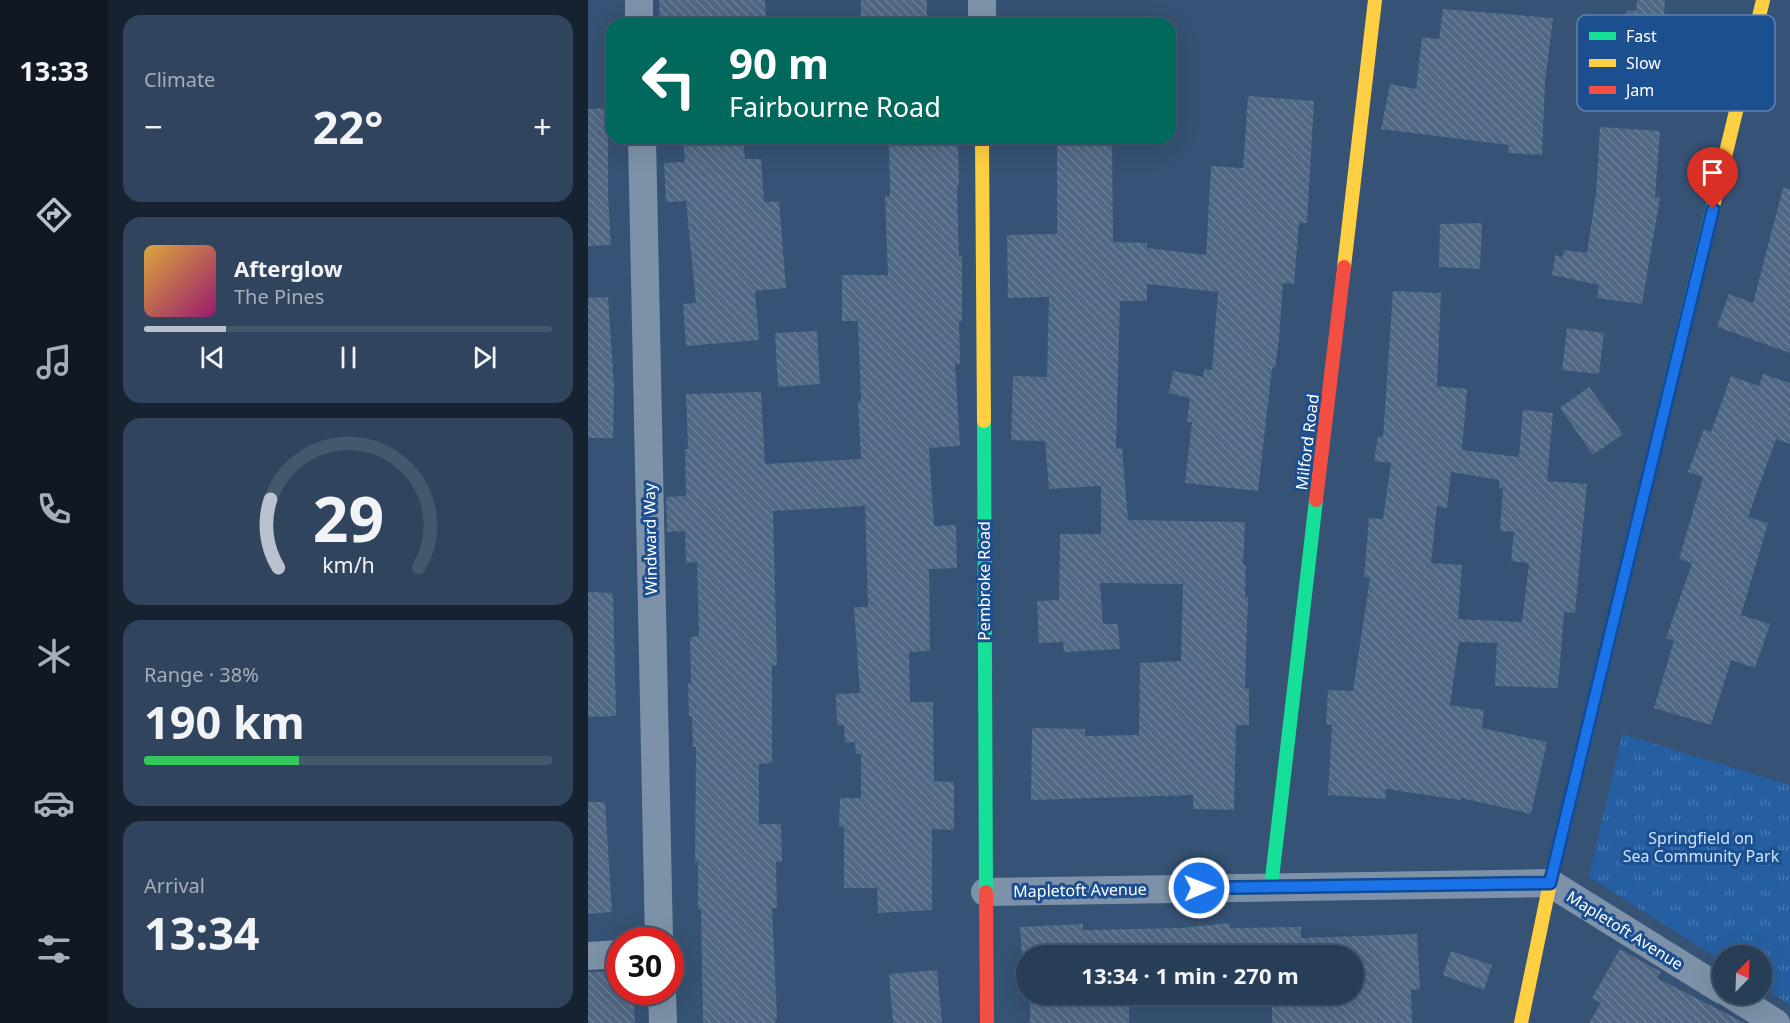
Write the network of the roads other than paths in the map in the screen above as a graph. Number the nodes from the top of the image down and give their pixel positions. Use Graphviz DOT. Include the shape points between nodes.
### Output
graph roads {
  1 [pos="639,0"];
  2 [pos="982,0"];
  3 [pos="1375,0"];
  4 [pos="1763,0"];
  5 [pos="1759,15"];
  6 [pos="639,18"];
  7 [pos="982,18"];
  8 [pos="1736,111"];
  9 [pos="642,144"];
  10 [pos="982,144"];
  11 [pos="1550,883"];
  12 [pos="1271,887"];
  13 [pos="985,892"];
  14 [pos="659,927"];
  15 [pos="606,955"];
  16 [pos="588,956"];
  17 [pos="1712,984"];
  18 [pos="662,1005"];
  19 [pos="1747,1005"];
  20 [pos="663,1023"];
  21 [pos="987,1023"];
  22 [pos="1521,1023"];
  23 [pos="1776,1023"];
  1 -- 6 [label="street"];
  2 -- 7 [label="street"];
  3 -- 12 [label="street, Milford Road"];
  4 -- 5 [label="street"];
  8 -- 11 [label="street"];
  9 -- 14 [label="street, Windward Way"];
  10 -- 13 [label="street, Pembroke Road"];
  11 -- 12 [label="street, Mapletoft Avenue"];
  11 -- 17 [label="street, Mapletoft Avenue"];
  11 -- 22 [label="street"];
  12 -- 13 [label="street, Mapletoft Avenue"];
  13 -- 21 [label="street, Pembroke Road"];
  15 -- 16 [label="street"];
  18 -- 20 [label="street"];
  19 -- 23 [label="street"];
}
